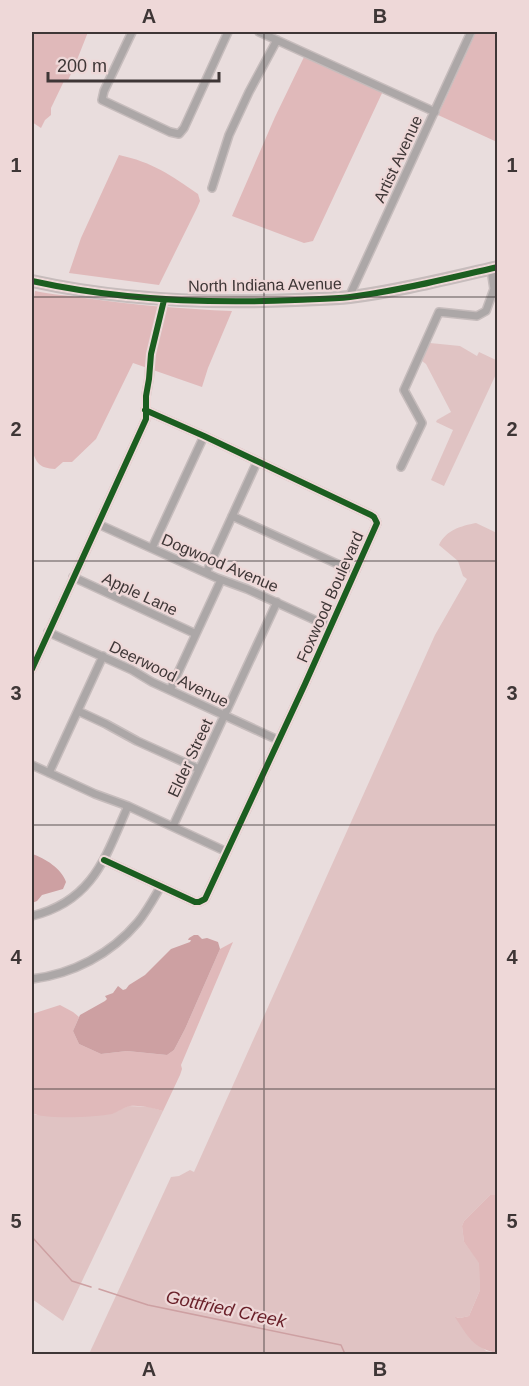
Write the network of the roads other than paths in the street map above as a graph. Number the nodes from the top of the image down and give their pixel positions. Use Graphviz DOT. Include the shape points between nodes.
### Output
graph roads {
  1 [pos="132,32"];
  2 [pos="228,32"];
  3 [pos="259,32"];
  4 [pos="471,32"];
  5 [pos="277,40"];
  6 [pos="435,112"];
  7 [pos="212,188"];
  8 [pos="494,268"];
  9 [pos="32,281"];
  10 [pos="349,297"];
  11 [pos="165,300"];
  12 [pos="145,410"];
  13 [pos="204,436"];
  14 [pos="257,462"];
  15 [pos="401,467"];
  16 [pos="232,516"];
  17 [pos="98,524"];
  18 [pos="152,548"];
  19 [pos="355,572"];
  20 [pos="206,573"];
  21 [pos="73,577"];
  22 [pos="221,580"];
  23 [pos="277,602"];
  24 [pos="330,627"];
  25 [pos="48,632"];
  26 [pos="196,634"];
  27 [pos="103,656"];
  28 [pos="32,669"];
  29 [pos="170,690"];
  30 [pos="78,711"];
  31 [pos="224,716"];
  32 [pos="278,740"];
  33 [pos="32,765"];
  34 [pos="199,769"];
  35 [pos="49,773"];
  36 [pos="128,806"];
  37 [pos="173,826"];
  38 [pos="227,852"];
  39 [pos="104,860"];
  40 [pos="161,886"];
  41 [pos="32,916"];
  42 [pos="32,979"];
  1 -- 2 [label="street" via="102,100 179,134"];
  3 -- 5 [label="street"];
  4 -- 6 [label="street, Artist Avenue"];
  5 -- 6 [label="street"];
  5 -- 7 [label="street" via="229,135"];
  6 -- 10 [label="street, Artist Avenue"];
  8 -- 10 [label="main road, North Indiana Avenue"];
  8 -- 15 [label="street" via="494,290 486,311 477,316 439,312 404,390 422,423"];
  9 -- 11 [label="main road, North Indiana Avenue"];
  10 -- 11 [label="main road, North Indiana Avenue" via="255,302"];
  11 -- 12 [label="street" via="151,354"];
  12 -- 13 [label="street, Foxwood Boulevard"];
  12 -- 17 [label="street" via="141,432"];
  13 -- 14 [label="street, Foxwood Boulevard"];
  13 -- 18 [label="street"];
  14 -- 16 [label="street"];
  14 -- 19 [label="street, Foxwood Boulevard" via="374,517 376,526"];
  16 -- 19 [label="street"];
  16 -- 20 [label="street"];
  17 -- 18 [label="street, Dogwood Avenue"];
  17 -- 21 [label="street"];
  18 -- 20 [label="street, Dogwood Avenue"];
  19 -- 24 [label="street, Foxwood Boulevard"];
  20 -- 22 [label="street, Dogwood Avenue"];
  21 -- 25 [label="street"];
  21 -- 26 [label="street, Apple Lane"];
  22 -- 23 [label="street, Dogwood Avenue"];
  22 -- 26 [label="street"];
  23 -- 24 [label="street, Dogwood Avenue"];
  23 -- 31 [label="street, Elder Street"];
  24 -- 32 [label="street, Foxwood Boulevard"];
  25 -- 27 [label="street, Deerwood Avenue"];
  25 -- 28 [label="street"];
  26 -- 29 [label="street"];
  27 -- 29 [label="street, Deerwood Avenue"];
  27 -- 30 [label="street"];
  29 -- 31 [label="street, Deerwood Avenue"];
  30 -- 34 [label="street"];
  30 -- 35 [label="street"];
  31 -- 32 [label="street, Deerwood Avenue"];
  31 -- 34 [label="street, Elder Street"];
  32 -- 38 [label="street, Foxwood Boulevard"];
  33 -- 35 [label="street"];
  34 -- 37 [label="street, Elder Street"];
  35 -- 36 [label="street"];
  36 -- 37 [label="street"];
  36 -- 39 [label="street"];
  37 -- 38 [label="street"];
  38 -- 40 [label="street, Foxwood Boulevard" via="202,901 195,902"];
  39 -- 40 [label="street"];
  39 -- 41 [label="street" via="75,896"];
  40 -- 42 [label="street" via="138,921 107,950 68,970"];
}
